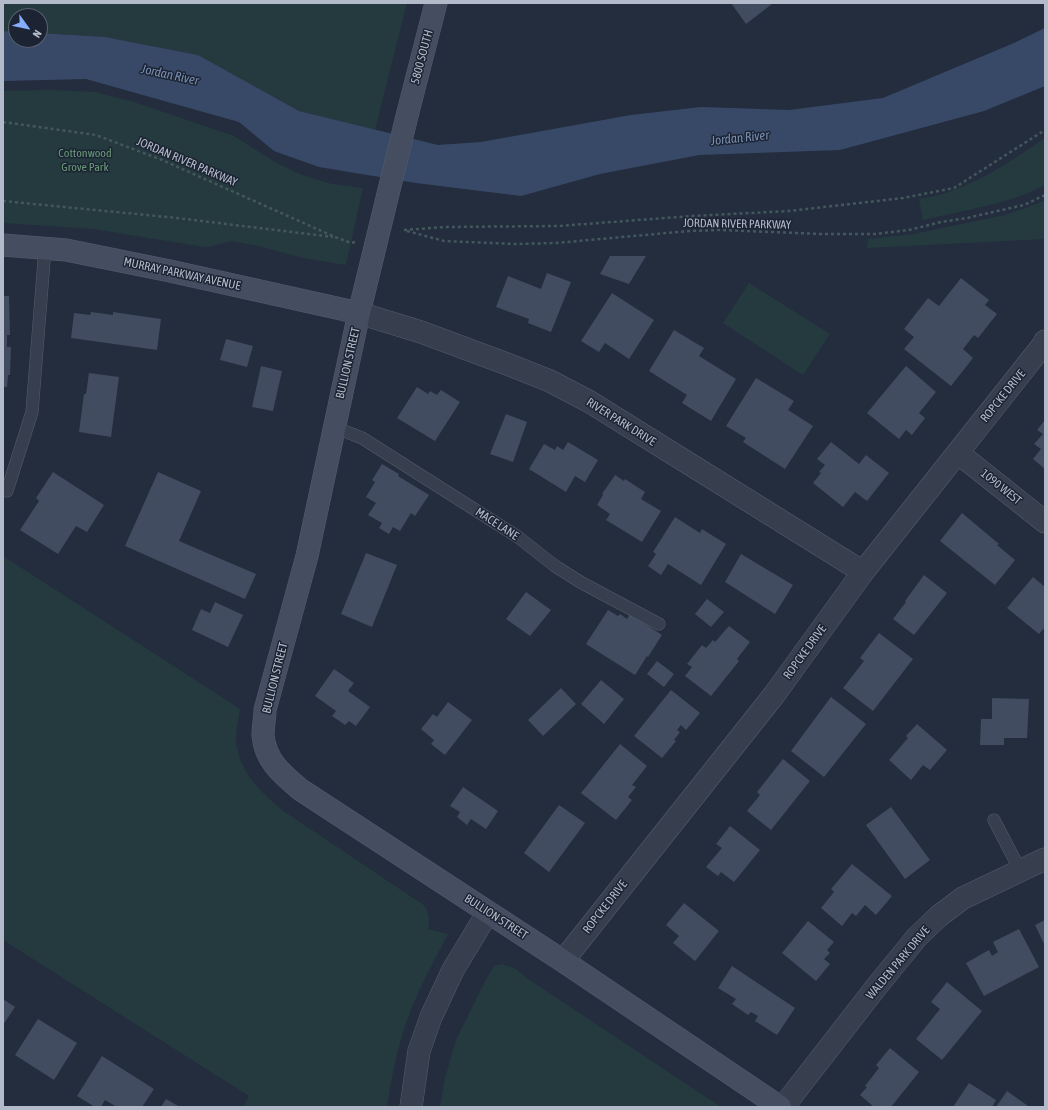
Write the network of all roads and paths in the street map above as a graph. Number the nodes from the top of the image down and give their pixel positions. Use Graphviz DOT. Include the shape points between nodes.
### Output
graph roads {
  1 [pos="436,3"];
  2 [pos="408,112"];
  3 [pos="3,122"];
  4 [pos="1045,130"];
  5 [pos="1045,195"];
  6 [pos="3,201"];
  7 [pos="335,237"];
  8 [pos="357,242"];
  9 [pos="3,245"];
  10 [pos="45,248"];
  11 [pos="359,313"];
  12 [pos="1045,341"];
  13 [pos="334,427"];
  14 [pos="958,453"];
  15 [pos="7,491"];
  16 [pos="1045,522"];
  17 [pos="863,572"];
  18 [pos="659,624"];
  19 [pos="994,820"];
  20 [pos="1045,859"];
  21 [pos="1020,870"];
  22 [pos="488,912"];
  23 [pos="563,961"];
  24 [pos="410,1107"];
  25 [pos="782,1107"];
  1 -- 2 [label="street, 5800 SOUTH"];
  2 -- 11 [label="street, BULLION STREET"];
  3 -- 7 [label="path, JORDAN RIVER PARKWAY" via="96,135 162,160"];
  4 -- 5 [label="path, JORDAN RIVER PARKWAY" via="954,188 903,198 789,211 559,226 403,230 444,241 515,244 556,243 704,230 875,234 909,230 1024,205"];
  6 -- 7 [label="path"];
  7 -- 8 [label="path, JORDAN RIVER PARKWAY" via="351,243"];
  9 -- 10 [label="street, MURRAY PARKWAY AVENUE"];
  10 -- 11 [label="street, MURRAY PARKWAY AVENUE" via="170,271"];
  10 -- 15 [label="lane" via="32,412"];
  11 -- 13 [label="street, BULLION STREET"];
  11 -- 17 [label="street, RIVER PARK DRIVE" via="421,332 550,381 590,402"];
  12 -- 14 [label="street, ROPCKE DRIVE"];
  13 -- 18 [label="lane, MACE LANE" via="362,438 518,537 555,566"];
  13 -- 22 [label="street, BULLION STREET" via="307,556 265,710 263,735 266,752 279,772 301,790"];
  14 -- 16 [label="street, 1090 WEST"];
  14 -- 17 [label="street, ROPCKE DRIVE"];
  17 -- 23 [label="street, ROPCKE DRIVE" via="774,695"];
  19 -- 21 [label="lane"];
  20 -- 21 [label="street, WALDEN PARK DRIVE"];
  21 -- 25 [label="street, WALDEN PARK DRIVE" via="963,898 917,937"];
  22 -- 23 [label="street, BULLION STREET"];
  22 -- 24 [label="street" via="453,970 431,1017 419,1051"];
  23 -- 25 [label="street, BULLION STREET"];
}
